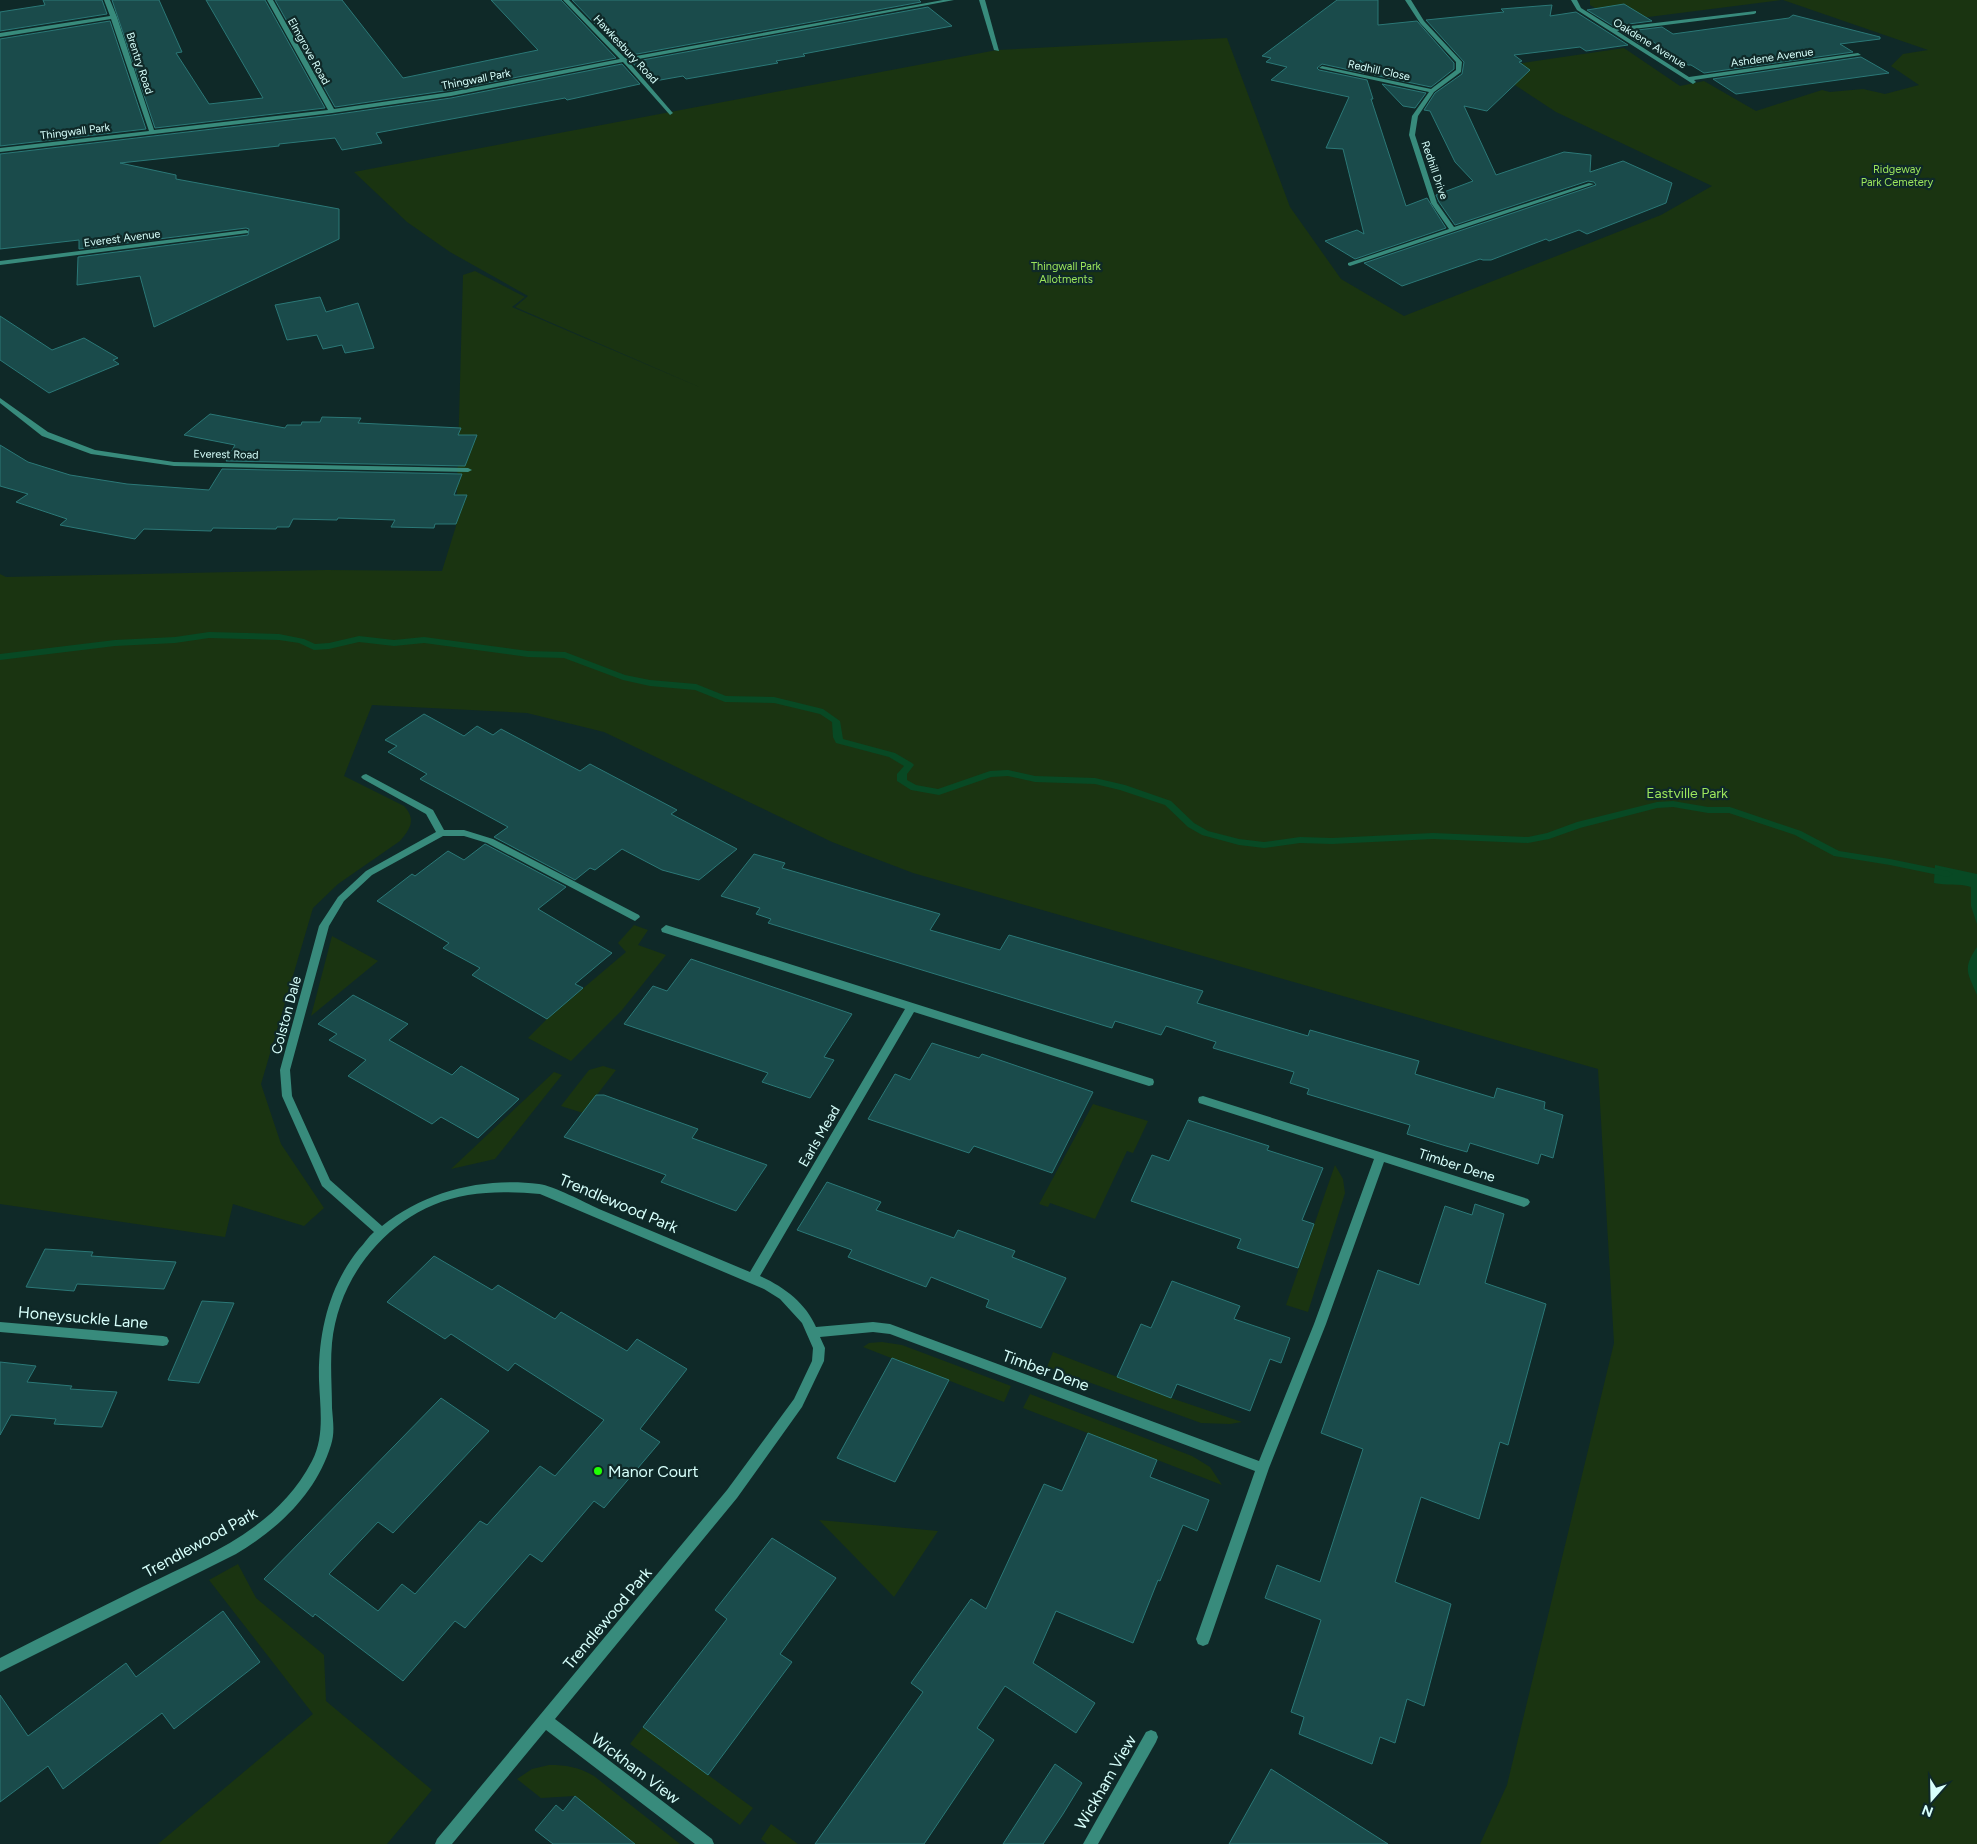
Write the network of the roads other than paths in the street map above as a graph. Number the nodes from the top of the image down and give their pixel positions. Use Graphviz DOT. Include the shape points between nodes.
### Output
graph roads {
  1 [pos="107,0"];
  2 [pos="270,0"];
  3 [pos="566,0"];
  4 [pos="951,0"];
  5 [pos="982,0"];
  6 [pos="1408,0"];
  7 [pos="1574,0"];
  8 [pos="1754,12"];
  9 [pos="114,17"];
  10 [pos="1611,30"];
  11 [pos="0,35"];
  12 [pos="997,50"];
  13 [pos="1858,55"];
  14 [pos="624,60"];
  15 [pos="1322,68"];
  16 [pos="1691,81"];
  17 [pos="1432,91"];
  18 [pos="332,111"];
  19 [pos="670,113"];
  20 [pos="152,132"];
  21 [pos="0,150"];
  22 [pos="1591,184"];
  23 [pos="1452,229"];
  24 [pos="246,232"];
  25 [pos="0,263"];
  26 [pos="1350,264"];
  27 [pos="0,400"];
  28 [pos="468,470"];
  29 [pos="366,776"];
  30 [pos="441,833"];
  31 [pos="635,917"];
  32 [pos="666,929"];
  33 [pos="912,1008"];
  34 [pos="1149,1082"];
  35 [pos="1204,1100"];
  36 [pos="1381,1156"];
  37 [pos="1524,1202"];
  38 [pos="380,1231"];
  39 [pos="752,1279"];
  40 [pos="0,1327"];
  41 [pos="813,1332"];
  42 [pos="163,1340"];
  43 [pos="1263,1468"];
  44 [pos="1202,1639"];
  45 [pos="0,1665"];
  46 [pos="545,1720"];
  47 [pos="1151,1737"];
  48 [pos="442,1844"];
  49 [pos="707,1844"];
  50 [pos="1090,1844"];
  1 -- 9 [label="street, Brentry Road"];
  2 -- 18 [label="street, Elmgrove Road"];
  3 -- 14 [label="street, Hawkesbury Road"];
  4 -- 14 [label="street, Thingwall Park"];
  5 -- 12 [label="street"];
  6 -- 17 [label="street, Redhill Drive" via="1422,22 1459,62 1459,71"];
  7 -- 10 [label="street, Oakdene Avenue" via="1579,9"];
  8 -- 10 [label="street"];
  9 -- 11 [label="street"];
  9 -- 20 [label="street, Brentry Road"];
  10 -- 16 [label="street, Oakdene Avenue"];
  13 -- 16 [label="street, Ashdene Avenue"];
  14 -- 18 [label="street, Thingwall Park" via="451,94"];
  14 -- 19 [label="street, Hawkesbury Road"];
  15 -- 17 [label="street, Redhill Close"];
  17 -- 23 [label="street, Redhill Drive" via="1415,116 1412,135 1434,203"];
  18 -- 20 [label="street, Thingwall Park"];
  20 -- 21 [label="street, Thingwall Park"];
  22 -- 23 [label="street"];
  23 -- 26 [label="street"];
  24 -- 25 [label="street, Everest Avenue"];
  27 -- 28 [label="street, Everest Road" via="45,434 94,452 174,464"];
  29 -- 30 [label="street" via="430,812"];
  30 -- 31 [label="street" via="464,833 490,841"];
  30 -- 38 [label="street, Colston Dale" via="369,874 341,898 324,926 285,1070 287,1096 326,1183"];
  32 -- 33 [label="street"];
  33 -- 34 [label="street"];
  33 -- 39 [label="street, Earls Mead"];
  35 -- 36 [label="street, Timber Dene"];
  36 -- 37 [label="street, Timber Dene"];
  36 -- 43 [label="street"];
  38 -- 39 [label="street, Trendlewood Park" via="414,1209 456,1193 482,1188 534,1188 548,1191"];
  38 -- 45 [label="street, Trendlewood Park" via="352,1266 331,1312 325,1350 327,1434 315,1466 288,1507 266,1526 223,1553"];
  39 -- 41 [label="street, Trendlewood Park" via="784,1295 807,1320"];
  40 -- 42 [label="street, Honeysuckle Lane"];
  41 -- 43 [label="street, Timber Dene" via="873,1326 890,1329"];
  41 -- 46 [label="street, Trendlewood Park" via="819,1348 818,1361 798,1403 732,1494"];
  43 -- 44 [label="street"];
  46 -- 48 [label="street, Trendlewood Park"];
  46 -- 49 [label="street, Wickham View"];
  47 -- 50 [label="street, Wickham View"];
}
